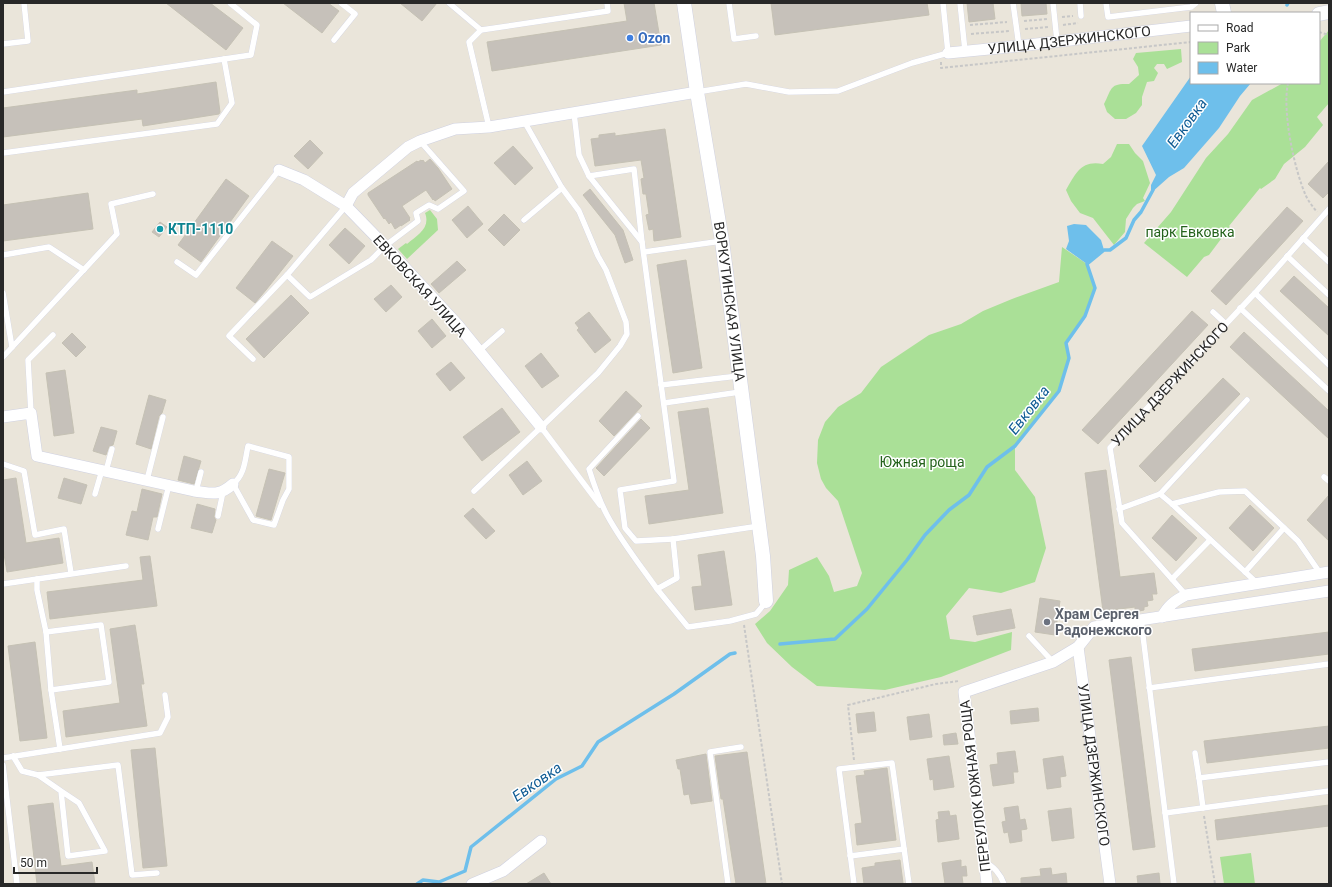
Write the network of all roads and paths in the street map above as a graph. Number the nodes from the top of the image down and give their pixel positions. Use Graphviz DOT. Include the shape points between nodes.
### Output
graph roads {
  1 [pos="24,3"];
  2 [pos="230,3"];
  3 [pos="341,3"];
  4 [pos="448,3"];
  5 [pos="607,3"];
  6 [pos="684,3"];
  7 [pos="729,3"];
  8 [pos="943,3"];
  9 [pos="960,3"];
  10 [pos="1013,3"];
  11 [pos="1053,3"];
  12 [pos="1080,3"];
  13 [pos="1106,3"];
  14 [pos="1196,3"];
  15 [pos="1081,16"];
  16 [pos="1190,26"];
  17 [pos="481,30"];
  18 [pos="756,36"];
  19 [pos="334,40"];
  20 [pos="1057,41"];
  21 [pos="1190,42"];
  22 [pos="3,44"];
  23 [pos="1019,46"];
  24 [pos="965,51"];
  25 [pos="944,54"];
  26 [pos="224,59"];
  27 [pos="1288,84"];
  28 [pos="3,92"];
  29 [pos="697,92"];
  30 [pos="574,113"];
  31 [pos="524,121"];
  32 [pos="489,127"];
  33 [pos="420,141"];
  34 [pos="3,153"];
  35 [pos="278,170"];
  36 [pos="589,176"];
  37 [pos="562,188"];
  38 [pos="153,194"];
  39 [pos="346,206"];
  40 [pos="1329,209"];
  41 [pos="1321,218"];
  42 [pos="524,220"];
  43 [pos="1303,238"];
  44 [pos="722,241"];
  45 [pos="642,242"];
  46 [pos="385,246"];
  47 [pos="644,252"];
  48 [pos="3,255"];
  49 [pos="1287,256"];
  50 [pos="177,262"];
  51 [pos="1329,262"];
  52 [pos="84,270"];
  53 [pos="287,275"];
  54 [pos="3,293"];
  55 [pos="1255,293"];
  56 [pos="1329,295"];
  57 [pos="1240,308"];
  58 [pos="1213,312"];
  59 [pos="1226,324"];
  60 [pos="502,332"];
  61 [pos="53,335"];
  62 [pos="12,347"];
  63 [pos="479,351"];
  64 [pos="3,357"];
  65 [pos="253,359"];
  66 [pos="1329,365"];
  67 [pos="741,376"];
  68 [pos="661,385"];
  69 [pos="743,391"];
  70 [pos="1329,391"];
  71 [pos="1247,400"];
  72 [pos="664,403"];
  73 [pos="31,413"];
  74 [pos="638,416"];
  75 [pos="3,417"];
  76 [pos="163,417"];
  77 [pos="541,427"];
  78 [pos="112,449"];
  79 [pos="3,464"];
  80 [pos="104,471"];
  81 [pos="200,472"];
  82 [pos="1324,477"];
  83 [pos="147,480"];
  84 [pos="1329,481"];
  85 [pos="233,484"];
  86 [pos="169,486"];
  87 [pos="196,491"];
  88 [pos="474,491"];
  89 [pos="223,492"];
  90 [pos="95,494"];
  91 [pos="1160,494"];
  92 [pos="1172,504"];
  93 [pos="1119,509"];
  94 [pos="607,514"];
  95 [pos="218,516"];
  96 [pos="759,526"];
  97 [pos="1284,528"];
  98 [pos="158,529"];
  99 [pos="673,539"];
  100 [pos="1210,540"];
  101 [pos="636,541"];
  102 [pos="630,550"];
  103 [pos="126,566"];
  104 [pos="1245,572"];
  105 [pos="71,573"];
  106 [pos="1324,573"];
  107 [pos="37,579"];
  108 [pos="1172,579"];
  109 [pos="1257,583"];
  110 [pos="3,584"];
  111 [pos="656,590"];
  112 [pos="1329,591"];
  113 [pos="1186,595"];
  114 [pos="766,601"];
  115 [pos="1162,617"];
  116 [pos="743,618"];
  117 [pos="1141,620"];
  118 [pos="46,632"];
  119 [pos="1029,636"];
  120 [pos="1078,646"];
  121 [pos="1053,662"];
  122 [pos="1329,664"];
  123 [pos="1149,688"];
  124 [pos="51,690"];
  125 [pos="964,692"];
  126 [pos="165,695"];
  127 [pos="741,747"];
  128 [pos="60,750"];
  129 [pos="1195,753"];
  130 [pos="13,756"];
  131 [pos="3,758"];
  132 [pos="1329,762"];
  133 [pos="3,765"];
  134 [pos="855,768"];
  135 [pos="38,775"];
  136 [pos="1199,778"];
  137 [pos="61,791"];
  138 [pos="1329,791"];
  139 [pos="1203,808"];
  140 [pos="1165,814"];
  141 [pos="541,841"];
  142 [pos="904,849"];
  143 [pos="850,856"];
  144 [pos="984,862"];
  145 [pos="157,873"];
  146 [pos="17,884"];
  147 [pos="472,884"];
  148 [pos="728,884"];
  149 [pos="782,884"];
  150 [pos="854,884"];
  151 [pos="909,884"];
  152 [pos="987,884"];
  153 [pos="1004,884"];
  154 [pos="1110,884"];
  155 [pos="1174,884"];
  156 [pos="1215,884"];
  1 -- 22 [label="lane" via="28,41"];
  2 -- 26 [label="lane" via="257,25 251,56"];
  3 -- 19 [label="lane" via="355,14"];
  4 -- 17 [label="lane"];
  5 -- 17 [label="lane" via="608,11"];
  6 -- 29 [label="street, ВОРКУТИНСКАЯ УЛИЦА"];
  7 -- 18 [label="lane" via="734,39"];
  8 -- 25 [label="lane"];
  9 -- 24 [label="lane"];
  10 -- 23 [label="lane"];
  11 -- 20 [label="lane"];
  12 -- 15 [label="lane"];
  13 -- 14 [label="lane" via="1108,17 1191,7"];
  16 -- 20 [label="street, УЛИЦА ДЗЕРЖИНСКОГО"];
  17 -- 32 [label="lane" via="469,42"];
  20 -- 23 [label="street, УЛИЦА ДЗЕРЖИНСКОГО"];
  21 -- 25 [label="path" via="941,68"];
  23 -- 24 [label="street, УЛИЦА ДЗЕРЖИНСКОГО"];
  24 -- 25 [label="street, УЛИЦА ДЗЕРЖИНСКОГО"];
  25 -- 29 [label="lane" via="912,63 838,91 789,92 746,84"];
  26 -- 28 [label="lane"];
  26 -- 34 [label="lane" via="232,103 217,124"];
  27 -- 41 [label="path" via="1286,93 1290,135 1296,169 1307,198"];
  29 -- 30 [label="street"];
  29 -- 44 [label="street, ВОРКУТИНСКАЯ УЛИЦА"];
  30 -- 31 [label="street"];
  30 -- 36 [label="lane" via="579,155"];
  31 -- 32 [label="street"];
  31 -- 37 [label="lane"];
  32 -- 33 [label="street" via="455,129"];
  33 -- 39 [label="street" via="353,193"];
  33 -- 46 [label="lane" via="464,191 438,208 428,205 416,213 418,221"];
  35 -- 39 [label="street, ЕВКОВСКАЯ УЛИЦА" via="304,180"];
  35 -- 50 [label="lane" via="196,275"];
  36 -- 45 [label="lane"];
  36 -- 45 [label="lane" via="634,169"];
  37 -- 42 [label="lane"];
  37 -- 77 [label="lane" via="579,211 606,270 626,322 627,334 598,373"];
  38 -- 52 [label="lane" via="111,204 117,234"];
  39 -- 46 [label="street, ЕВКОВСКАЯ УЛИЦА"];
  39 -- 53 [label="lane"];
  40 -- 41 [label="lane, УЛИЦА ДЗЕРЖИНСКОГО"];
  41 -- 43 [label="lane, УЛИЦА ДЗЕРЖИНСКОГО"];
  43 -- 49 [label="lane, УЛИЦА ДЗЕРЖИНСКОГО"];
  43 -- 51 [label="lane"];
  44 -- 47 [label="lane"];
  44 -- 67 [label="street, ВОРКУТИНСКАЯ УЛИЦА"];
  45 -- 47 [label="lane"];
  46 -- 53 [label="lane" via="371,260 310,297"];
  46 -- 63 [label="street, ЕВКОВСКАЯ УЛИЦА"];
  47 -- 68 [label="lane"];
  48 -- 52 [label="lane" via="50,247"];
  49 -- 55 [label="lane, УЛИЦА ДЗЕРЖИНСКОГО"];
  49 -- 56 [label="lane"];
  52 -- 62 [label="lane"];
  53 -- 65 [label="lane" via="229,336"];
  54 -- 62 [label="lane"];
  55 -- 57 [label="lane, УЛИЦА ДЗЕРЖИНСКОГО"];
  55 -- 66 [label="lane"];
  57 -- 59 [label="lane, УЛИЦА ДЗЕРЖИНСКОГО"];
  57 -- 70 [label="lane"];
  58 -- 59 [label="lane"];
  59 -- 93 [label="lane, УЛИЦА ДЗЕРЖИНСКОГО" via="1110,448"];
  60 -- 63 [label="lane"];
  61 -- 73 [label="lane" via="28,360"];
  62 -- 64 [label="lane"];
  63 -- 77 [label="street, ЕВКОВСКАЯ УЛИЦА"];
  67 -- 68 [label="lane"];
  67 -- 69 [label="street, ВОРКУТИНСКАЯ УЛИЦА"];
  68 -- 72 [label="lane"];
  69 -- 72 [label="lane"];
  69 -- 96 [label="street, ВОРКУТИНСКАЯ УЛИЦА"];
  71 -- 91 [label="lane"];
  72 -- 101 [label="lane" via="674,481 620,490 625,528"];
  73 -- 75 [label="street"];
  73 -- 80 [label="street" via="37,456"];
  74 -- 94 [label="lane" via="588,469"];
  76 -- 83 [label="lane"];
  77 -- 88 [label="lane"];
  77 -- 94 [label="lane"];
  78 -- 80 [label="lane"];
  79 -- 105 [label="lane" via="24,470 35,535 64,529"];
  80 -- 83 [label="street"];
  80 -- 90 [label="lane"];
  81 -- 87 [label="lane"];
  82 -- 84 [label="lane"];
  83 -- 86 [label="street"];
  85 -- 85 [label="lane" via="240,478 248,446 289,457 289,489 274,525 253,520"];
  85 -- 89 [label="street"];
  86 -- 87 [label="street"];
  86 -- 98 [label="lane"];
  87 -- 89 [label="street" via="219,494"];
  89 -- 95 [label="lane"];
  91 -- 92 [label="lane"];
  91 -- 93 [label="lane"];
  92 -- 97 [label="lane" via="1219,492 1245,491"];
  92 -- 100 [label="lane"];
  93 -- 108 [label="lane, УЛИЦА ДЗЕРЖИНСКОГО" via="1122,523"];
  94 -- 102 [label="lane"];
  96 -- 99 [label="lane"];
  96 -- 114 [label="street, ВОРКУТИНСКАЯ УЛИЦА"];
  97 -- 104 [label="lane"];
  97 -- 106 [label="lane"];
  99 -- 101 [label="lane"];
  99 -- 111 [label="lane" via="677,578"];
  100 -- 104 [label="lane"];
  100 -- 108 [label="lane"];
  101 -- 102 [label="lane"];
  102 -- 111 [label="lane"];
  103 -- 105 [label="lane"];
  104 -- 109 [label="lane"];
  105 -- 107 [label="lane"];
  106 -- 109 [label="street"];
  107 -- 110 [label="lane"];
  107 -- 118 [label="lane"];
  108 -- 113 [label="lane, УЛИЦА ДЗЕРЖИНСКОГО"];
  109 -- 113 [label="street"];
  111 -- 116 [label="lane" via="688,627"];
  112 -- 115 [label="street, ПЕРЕУЛОК ЮЖНАЯ РОЩА"];
  113 -- 115 [label="street" via="1175,600"];
  114 -- 116 [label="lane" via="756,614"];
  115 -- 117 [label="street, ПЕРЕУЛОК ЮЖНАЯ РОЩА"];
  116 -- 149 [label="path"];
  117 -- 120 [label="street, ПЕРЕУЛОК ЮЖНАЯ РОЩА" via="1094,627"];
  117 -- 123 [label="lane"];
  118 -- 124 [label="lane"];
  118 -- 124 [label="lane" via="101,625 109,682"];
  119 -- 121 [label="lane"];
  120 -- 121 [label="street, ПЕРЕУЛОК ЮЖНАЯ РОЩА"];
  120 -- 154 [label="street, УЛИЦА ДЗЕРЖИНСКОГО"];
  121 -- 125 [label="street, ПЕРЕУЛОК ЮЖНАЯ РОЩА"];
  122 -- 123 [label="lane"];
  123 -- 140 [label="lane"];
  124 -- 128 [label="lane"];
  125 -- 134 [label="path" via="959,681 848,705"];
  125 -- 144 [label="street, ПЕРЕУЛОК ЮЖНАЯ РОЩА"];
  126 -- 128 [label="lane" via="168,716 160,733"];
  127 -- 148 [label="lane" via="710,752"];
  128 -- 130 [label="lane"];
  129 -- 136 [label="lane"];
  130 -- 131 [label="lane"];
  130 -- 135 [label="lane" via="22,771"];
  132 -- 136 [label="lane"];
  133 -- 146 [label="lane"];
  134 -- 142 [label="lane" via="892,763"];
  134 -- 143 [label="lane" via="839,769"];
  135 -- 137 [label="lane"];
  135 -- 145 [label="lane" via="118,765 132,876"];
  136 -- 139 [label="lane"];
  137 -- 137 [label="lane" via="68,856 105,851 79,803"];
  138 -- 139 [label="lane"];
  139 -- 140 [label="lane"];
  139 -- 156 [label="path"];
  140 -- 155 [label="lane"];
  141 -- 147 [label="street" via="503,871"];
  142 -- 143 [label="lane"];
  142 -- 151 [label="lane"];
  143 -- 150 [label="lane"];
  144 -- 152 [label="street, ПЕРЕУЛОК ЮЖНАЯ РОЩА"];
  144 -- 153 [label="lane" via="999,874"];
}
